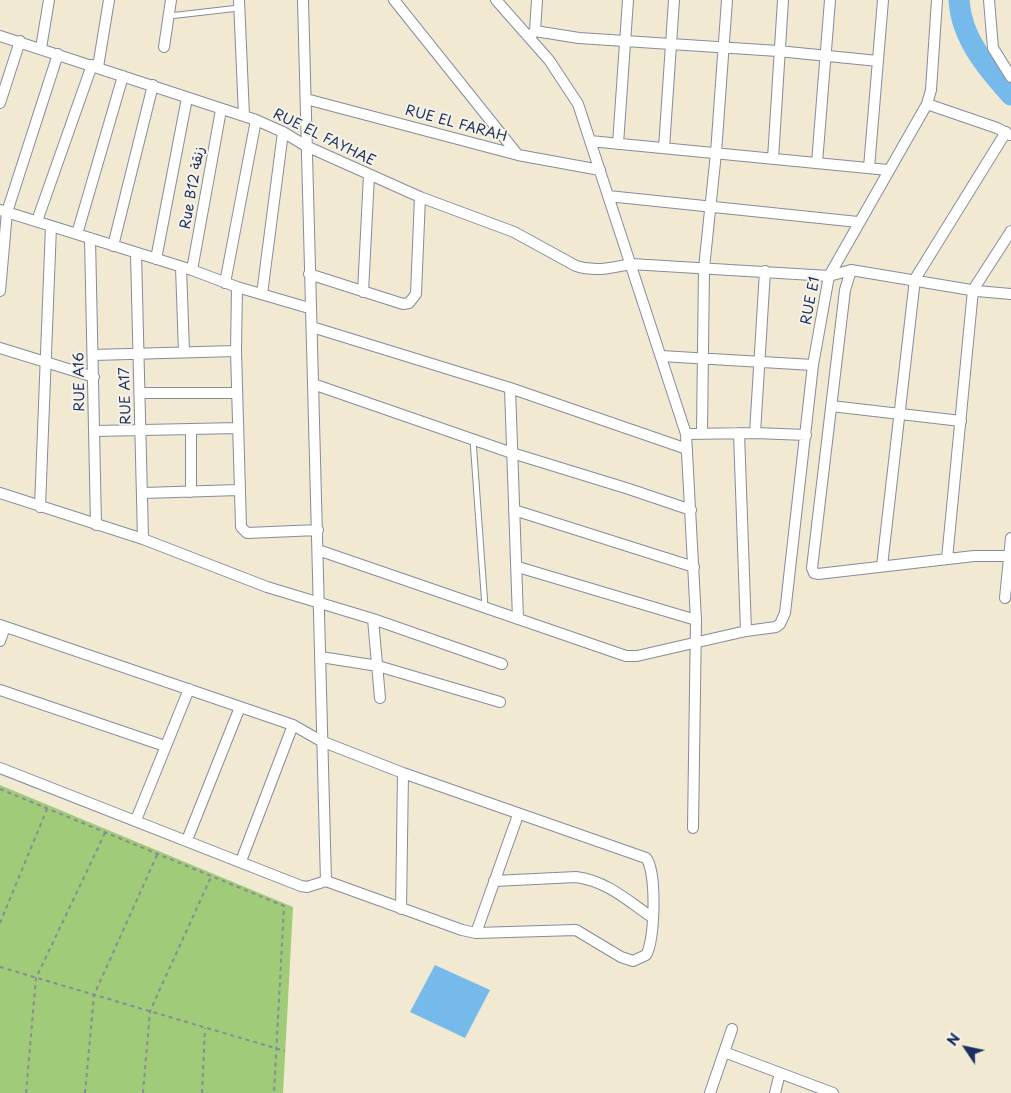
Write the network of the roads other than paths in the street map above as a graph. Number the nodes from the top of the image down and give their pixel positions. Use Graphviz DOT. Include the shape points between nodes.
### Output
graph roads {
  1 [pos="48,0"];
  2 [pos="109,0"];
  3 [pos="171,0"];
  4 [pos="303,0"];
  5 [pos="394,0"];
  6 [pos="496,0"];
  7 [pos="537,0"];
  8 [pos="628,0"];
  9 [pos="674,0"];
  10 [pos="727,0"];
  11 [pos="783,0"];
  12 [pos="830,0"];
  13 [pos="883,0"];
  14 [pos="937,0"];
  15 [pos="989,0"];
  16 [pos="239,4"];
  17 [pos="169,16"];
  18 [pos="532,34"];
  19 [pos="0,36"];
  20 [pos="20,41"];
  21 [pos="624,41"];
  22 [pos="671,44"];
  23 [pos="164,47"];
  24 [pos="41,48"];
  25 [pos="723,48"];
  26 [pos="778,51"];
  27 [pos="58,54"];
  28 [pos="826,56"];
  29 [pos="878,62"];
  30 [pos="95,66"];
  31 [pos="123,76"];
  32 [pos="1011,77"];
  33 [pos="153,85"];
  34 [pos="187,98"];
  35 [pos="306,99"];
  36 [pos="0,103"];
  37 [pos="927,104"];
  38 [pos="221,110"];
  39 [pos="244,116"];
  40 [pos="256,120"];
  41 [pos="283,132"];
  42 [pos="1010,134"];
  43 [pos="590,141"];
  44 [pos="618,144"];
  45 [pos="306,146"];
  46 [pos="664,148"];
  47 [pos="716,153"];
  48 [pos="518,155"];
  49 [pos="773,159"];
  50 [pos="817,163"];
  51 [pos="869,168"];
  52 [pos="600,170"];
  53 [pos="888,170"];
  54 [pos="369,175"];
  55 [pos="608,196"];
  56 [pos="420,197"];
  57 [pos="710,208"];
  58 [pos="4,211"];
  59 [pos="36,221"];
  60 [pos="858,222"];
  61 [pos="51,226"];
  62 [pos="1011,231"];
  63 [pos="77,234"];
  64 [pos="90,238"];
  65 [pos="113,246"];
  66 [pos="136,253"];
  67 [pos="156,259"];
  68 [pos="631,264"];
  69 [pos="181,267"];
  70 [pos="704,268"];
  71 [pos="192,270"];
  72 [pos="851,270"];
  73 [pos="765,271"];
  74 [pos="309,274"];
  75 [pos="829,276"];
  76 [pos="914,279"];
  77 [pos="225,283"];
  78 [pos="237,287"];
  79 [pos="973,290"];
  80 [pos="0,291"];
  81 [pos="363,292"];
  82 [pos="262,294"];
  83 [pos="1011,294"];
  84 [pos="310,308"];
  85 [pos="312,327"];
  86 [pos="0,348"];
  87 [pos="236,351"];
  88 [pos="184,352"];
  89 [pos="138,353"];
  90 [pos="93,355"];
  91 [pos="661,356"];
  92 [pos="704,358"];
  93 [pos="44,361"];
  94 [pos="759,363"];
  95 [pos="813,365"];
  96 [pos="94,377"];
  97 [pos="313,384"];
  98 [pos="510,388"];
  99 [pos="140,393"];
  100 [pos="237,393"];
  101 [pos="831,406"];
  102 [pos="900,414"];
  103 [pos="961,421"];
  104 [pos="238,428"];
  105 [pos="191,429"];
  106 [pos="141,430"];
  107 [pos="95,431"];
  108 [pos="702,432"];
  109 [pos="739,433"];
  110 [pos="756,433"];
  111 [pos="686,434"];
  112 [pos="806,435"];
  113 [pos="473,440"];
  114 [pos="687,449"];
  115 [pos="512,454"];
  116 [pos="238,490"];
  117 [pos="191,492"];
  118 [pos="0,493"];
  119 [pos="143,493"];
  120 [pos="40,507"];
  121 [pos="514,510"];
  122 [pos="691,510"];
  123 [pos="96,524"];
  124 [pos="318,530"];
  125 [pos="1011,538"];
  126 [pos="143,539"];
  127 [pos="318,550"];
  128 [pos="1010,556"];
  129 [pos="947,559"];
  130 [pos="882,566"];
  131 [pos="518,567"];
  132 [pos="694,567"];
  133 [pos="1005,598"];
  134 [pos="317,600"];
  135 [pos="485,608"];
  136 [pos="373,619"];
  137 [pos="518,619"];
  138 [pos="696,620"];
  139 [pos="3,626"];
  140 [pos="746,631"];
  141 [pos="0,641"];
  142 [pos="696,643"];
  143 [pos="320,656"];
  144 [pos="502,664"];
  145 [pos="378,666"];
  146 [pos="189,689"];
  147 [pos="0,690"];
  148 [pos="380,698"];
  149 [pos="500,702"];
  150 [pos="240,707"];
  151 [pos="293,725"];
  152 [pos="321,741"];
  153 [pos="165,746"];
  154 [pos="0,768"];
  155 [pos="403,773"];
  156 [pos="518,815"];
  157 [pos="136,820"];
  158 [pos="693,828"];
  159 [pos="187,840"];
  160 [pos="241,861"];
  161 [pos="326,881"];
  162 [pos="494,881"];
  163 [pos="401,910"];
  164 [pos="653,918"];
  165 [pos="476,933"];
  166 [pos="732,1029"];
  167 [pos="724,1052"];
  168 [pos="780,1073"];
  169 [pos="710,1093"];
  170 [pos="775,1093"];
  171 [pos="832,1093"];
  1 -- 24 [label="street"];
  2 -- 30 [label="street"];
  3 -- 17 [label="street"];
  4 -- 35 [label="street"];
  5 -- 48 [label="street"];
  6 -- 18 [label="street"];
  7 -- 18 [label="street"];
  8 -- 21 [label="street"];
  9 -- 22 [label="street"];
  10 -- 25 [label="street"];
  11 -- 26 [label="street"];
  12 -- 28 [label="street"];
  13 -- 29 [label="street"];
  14 -- 37 [label="street, RUE E1" via="931,90"];
  15 -- 32 [label="street" via="993,48"];
  16 -- 17 [label="lane"];
  16 -- 39 [label="street"];
  17 -- 23 [label="street"];
  18 -- 21 [label="street"];
  18 -- 43 [label="street" via="578,104"];
  19 -- 20 [label="street, RUE EL FAYHAE"];
  20 -- 24 [label="street, RUE EL FAYHAE"];
  20 -- 36 [label="street"];
  21 -- 22 [label="street"];
  21 -- 44 [label="street"];
  22 -- 25 [label="street"];
  22 -- 46 [label="street"];
  24 -- 27 [label="street, RUE EL FAYHAE"];
  25 -- 26 [label="street"];
  25 -- 47 [label="street"];
  26 -- 28 [label="street"];
  26 -- 49 [label="street"];
  27 -- 30 [label="street, RUE EL FAYHAE"];
  27 -- 58 [label="street"];
  28 -- 29 [label="street"];
  28 -- 50 [label="street"];
  29 -- 51 [label="street"];
  30 -- 31 [label="street, RUE EL FAYHAE"];
  30 -- 59 [label="street"];
  31 -- 33 [label="street, RUE EL FAYHAE"];
  31 -- 63 [label="street"];
  33 -- 34 [label="street, RUE EL FAYHAE"];
  33 -- 65 [label="street"];
  34 -- 38 [label="street, RUE EL FAYHAE"];
  34 -- 67 [label="street"];
  35 -- 45 [label="street"];
  35 -- 48 [label="street, RUE EL FARAH"];
  37 -- 42 [label="street"];
  37 -- 53 [label="street, RUE E1"];
  38 -- 39 [label="street, RUE EL FAYHAE"];
  38 -- 71 [label="street, Rue B12 زنقة"];
  39 -- 40 [label="street, RUE EL FAYHAE"];
  40 -- 41 [label="street, RUE EL FAYHAE"];
  40 -- 77 [label="street"];
  41 -- 45 [label="street, RUE EL FAYHAE"];
  41 -- 82 [label="street"];
  42 -- 76 [label="street"];
  43 -- 44 [label="street"];
  43 -- 52 [label="street"];
  44 -- 46 [label="street"];
  45 -- 54 [label="street, RUE EL FAYHAE"];
  45 -- 74 [label="street"];
  46 -- 47 [label="street"];
  47 -- 49 [label="street"];
  47 -- 57 [label="street"];
  48 -- 52 [label="street, RUE EL FARAH"];
  49 -- 50 [label="street"];
  50 -- 51 [label="street"];
  51 -- 53 [label="street"];
  52 -- 55 [label="street"];
  53 -- 60 [label="street, RUE E1"];
  54 -- 56 [label="street, RUE EL FAYHAE"];
  54 -- 81 [label="street"];
  55 -- 57 [label="street"];
  55 -- 68 [label="street"];
  56 -- 68 [label="street, RUE EL FAYHAE" via="491,222 587,270"];
  56 -- 81 [label="street" via="416,294 413,300 403,304"];
  57 -- 60 [label="street"];
  57 -- 70 [label="street"];
  58 -- 59 [label="street"];
  58 -- 80 [label="street"];
  59 -- 61 [label="street"];
  60 -- 75 [label="street, RUE E1"];
  61 -- 63 [label="street"];
  61 -- 93 [label="street"];
  62 -- 79 [label="street"];
  63 -- 64 [label="street"];
  64 -- 65 [label="street"];
  64 -- 90 [label="street, RUE A16"];
  65 -- 66 [label="street"];
  66 -- 67 [label="street"];
  66 -- 89 [label="street, RUE A17"];
  67 -- 69 [label="street"];
  68 -- 70 [label="street, RUE EL FAYHAE"];
  68 -- 91 [label="street"];
  69 -- 71 [label="street"];
  69 -- 88 [label="street"];
  70 -- 73 [label="street, RUE EL FAYHAE"];
  70 -- 92 [label="street"];
  71 -- 77 [label="street"];
  72 -- 75 [label="street, RUE EL FAYHAE"];
  72 -- 76 [label="street"];
  72 -- 101 [label="street" via="844,290"];
  73 -- 75 [label="street, RUE EL FAYHAE"];
  73 -- 94 [label="street"];
  74 -- 81 [label="street"];
  74 -- 84 [label="street"];
  75 -- 95 [label="street, RUE E1"];
  76 -- 79 [label="street"];
  76 -- 102 [label="street"];
  77 -- 78 [label="street"];
  78 -- 82 [label="street"];
  78 -- 87 [label="street"];
  79 -- 83 [label="street"];
  79 -- 103 [label="street"];
  82 -- 84 [label="street"];
  84 -- 85 [label="street"];
  85 -- 97 [label="street"];
  85 -- 98 [label="street"];
  86 -- 93 [label="street"];
  87 -- 88 [label="street"];
  87 -- 100 [label="street"];
  88 -- 89 [label="street"];
  89 -- 90 [label="street"];
  89 -- 99 [label="street, RUE A17"];
  90 -- 96 [label="street, RUE A16"];
  91 -- 92 [label="street"];
  91 -- 111 [label="street"];
  92 -- 94 [label="street"];
  92 -- 108 [label="street"];
  93 -- 96 [label="street"];
  93 -- 120 [label="street"];
  94 -- 95 [label="street"];
  94 -- 110 [label="street"];
  95 -- 112 [label="street, RUE E1"];
  96 -- 107 [label="street, RUE A16"];
  97 -- 113 [label="street"];
  97 -- 124 [label="street"];
  98 -- 114 [label="street"];
  98 -- 115 [label="street"];
  99 -- 100 [label="street"];
  99 -- 106 [label="street, RUE A17"];
  100 -- 104 [label="street"];
  101 -- 102 [label="street"];
  101 -- 130 [label="street" via="812,568 818,574"];
  102 -- 103 [label="street"];
  102 -- 130 [label="street"];
  103 -- 129 [label="street"];
  104 -- 105 [label="street"];
  104 -- 116 [label="street"];
  105 -- 106 [label="street"];
  105 -- 117 [label="street"];
  106 -- 107 [label="street"];
  106 -- 119 [label="street, RUE A17"];
  107 -- 123 [label="street, RUE A16"];
  108 -- 109 [label="street"];
  108 -- 111 [label="street"];
  109 -- 110 [label="street"];
  109 -- 140 [label="street"];
  110 -- 112 [label="street"];
  111 -- 114 [label="street"];
  112 -- 140 [label="street, RUE E1" via="786,613 776,628"];
  113 -- 115 [label="street"];
  113 -- 135 [label="lane"];
  114 -- 122 [label="street"];
  115 -- 121 [label="street"];
  115 -- 122 [label="street"];
  116 -- 117 [label="street"];
  116 -- 124 [label="street" via="241,527 247,533"];
  117 -- 119 [label="street"];
  118 -- 120 [label="street"];
  119 -- 126 [label="street, RUE A17"];
  120 -- 123 [label="street"];
  121 -- 131 [label="street"];
  121 -- 132 [label="street"];
  122 -- 132 [label="street"];
  123 -- 126 [label="street"];
  124 -- 127 [label="street"];
  125 -- 128 [label="street"];
  126 -- 134 [label="street" via="267,587"];
  127 -- 134 [label="street"];
  127 -- 135 [label="street"];
  128 -- 129 [label="street"];
  128 -- 133 [label="street"];
  129 -- 130 [label="street"];
  131 -- 137 [label="street"];
  131 -- 138 [label="street"];
  132 -- 138 [label="street"];
  134 -- 136 [label="street"];
  134 -- 143 [label="street"];
  135 -- 137 [label="street"];
  136 -- 144 [label="street"];
  136 -- 145 [label="street"];
  137 -- 142 [label="street" via="626,656"];
  138 -- 142 [label="street"];
  139 -- 141 [label="street"];
  139 -- 146 [label="street"];
  140 -- 142 [label="street"];
  142 -- 158 [label="street"];
  143 -- 145 [label="street"];
  143 -- 152 [label="street"];
  145 -- 148 [label="street"];
  145 -- 149 [label="street"];
  146 -- 150 [label="street"];
  146 -- 153 [label="street"];
  147 -- 153 [label="street"];
  150 -- 151 [label="street"];
  150 -- 159 [label="street"];
  151 -- 152 [label="street"];
  151 -- 160 [label="street"];
  152 -- 155 [label="street"];
  152 -- 161 [label="street"];
  153 -- 157 [label="street"];
  154 -- 157 [label="street"];
  155 -- 156 [label="street"];
  155 -- 163 [label="street"];
  156 -- 162 [label="street"];
  156 -- 164 [label="street" via="646,858 652,870"];
  157 -- 159 [label="street"];
  159 -- 160 [label="street"];
  160 -- 161 [label="street" via="307,887"];
  161 -- 163 [label="street"];
  162 -- 164 [label="street" via="587,878 605,884"];
  162 -- 165 [label="street"];
  163 -- 165 [label="street"];
  164 -- 165 [label="street" via="649,950 633,961 621,958 576,930"];
  166 -- 167 [label="street"];
  167 -- 168 [label="street"];
  167 -- 169 [label="street"];
  168 -- 170 [label="street"];
  168 -- 171 [label="street"];
}
